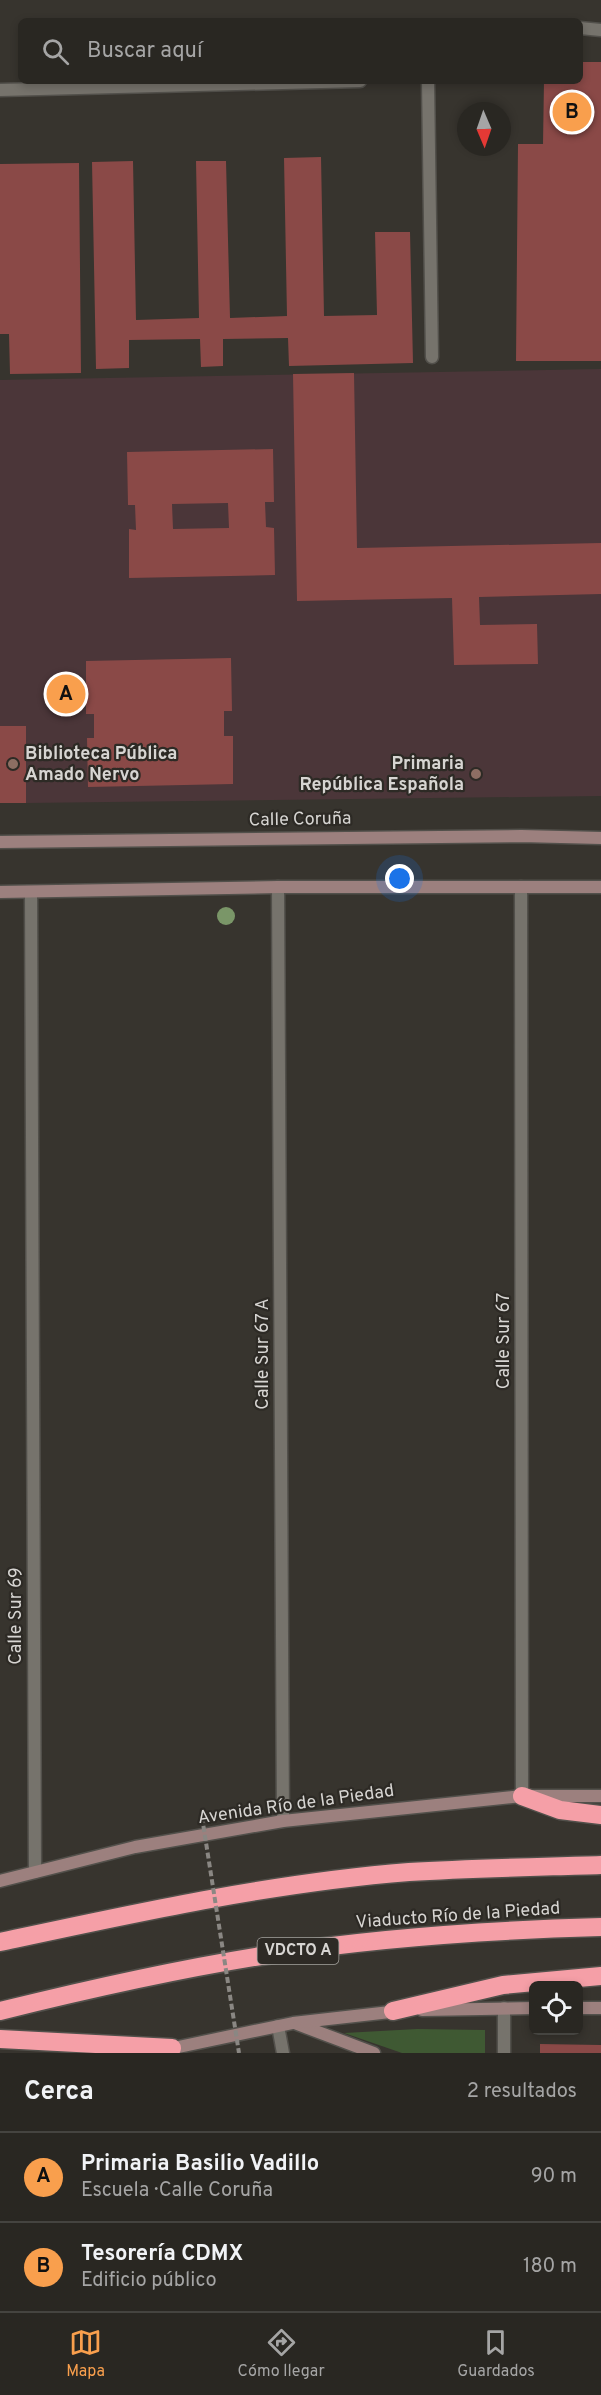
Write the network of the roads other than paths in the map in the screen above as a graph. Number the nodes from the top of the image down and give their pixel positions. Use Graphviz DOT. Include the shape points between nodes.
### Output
graph roads {
  1 [pos="583,28"];
  2 [pos="601,30"];
  3 [pos="240,84"];
  4 [pos="428,84"];
  5 [pos="0,90"];
  6 [pos="432,357"];
  7 [pos="601,838"];
  8 [pos="0,842"];
  9 [pos="520,886"];
  10 [pos="278,887"];
  11 [pos="601,887"];
  12 [pos="0,892"];
  13 [pos="31,892"];
  14 [pos="522,1796"];
  15 [pos="601,1796"];
  16 [pos="601,1815"];
  17 [pos="283,1821"];
  18 [pos="601,1865"];
  19 [pos="35,1872"];
  20 [pos="0,1881"];
  21 [pos="601,1927"];
  22 [pos="0,1942"];
  23 [pos="601,1976"];
  24 [pos="504,2008"];
  25 [pos="529,2008"];
  26 [pos="583,2008"];
  27 [pos="601,2008"];
  28 [pos="0,2011"];
  29 [pos="393,2011"];
  30 [pos="293,2023"];
  31 [pos="278,2026"];
  32 [pos="0,2039"];
  33 [pos="172,2048"];
  34 [pos="152,2053"];
  35 [pos="283,2053"];
  36 [pos="374,2053"];
  37 [pos="504,2053"];
  1 -- 2 [label="street"];
  3 -- 5 [label="street"];
  4 -- 6 [label="street"];
  7 -- 8 [label="street, Calle Coruña"];
  9 -- 10 [label="street"];
  9 -- 11 [label="street"];
  9 -- 14 [label="street, Calle Sur 67"];
  10 -- 13 [label="street"];
  10 -- 17 [label="street, Calle Sur 67 A"];
  12 -- 13 [label="street"];
  13 -- 19 [label="street, Calle Sur 69"];
  14 -- 15 [label="street, Avenida Río de la Piedad"];
  14 -- 16 [label="highway" via="560,1810"];
  14 -- 17 [label="street, Avenida Río de la Piedad"];
  17 -- 19 [label="street, Avenida Río de la Piedad" via="135,1847"];
  18 -- 22 [label="highway" via="409,1873 327,1882 226,1896"];
  19 -- 20 [label="street, Avenida Río de la Piedad"];
  21 -- 28 [label="highway, Viaducto Río de la Piedad / VDCTO A" via="463,1933 281,1953 145,1977"];
  23 -- 29 [label="highway" via="503,1985"];
  24 -- 25 [label="street"];
  24 -- 29 [label="street"];
  24 -- 37 [label="street"];
  26 -- 27 [label="street"];
  29 -- 30 [label="street"];
  30 -- 31 [label="street"];
  30 -- 36 [label="street"];
  31 -- 33 [label="street"];
  31 -- 35 [label="street"];
  32 -- 33 [label="highway"];
  33 -- 34 [label="street"];
}
